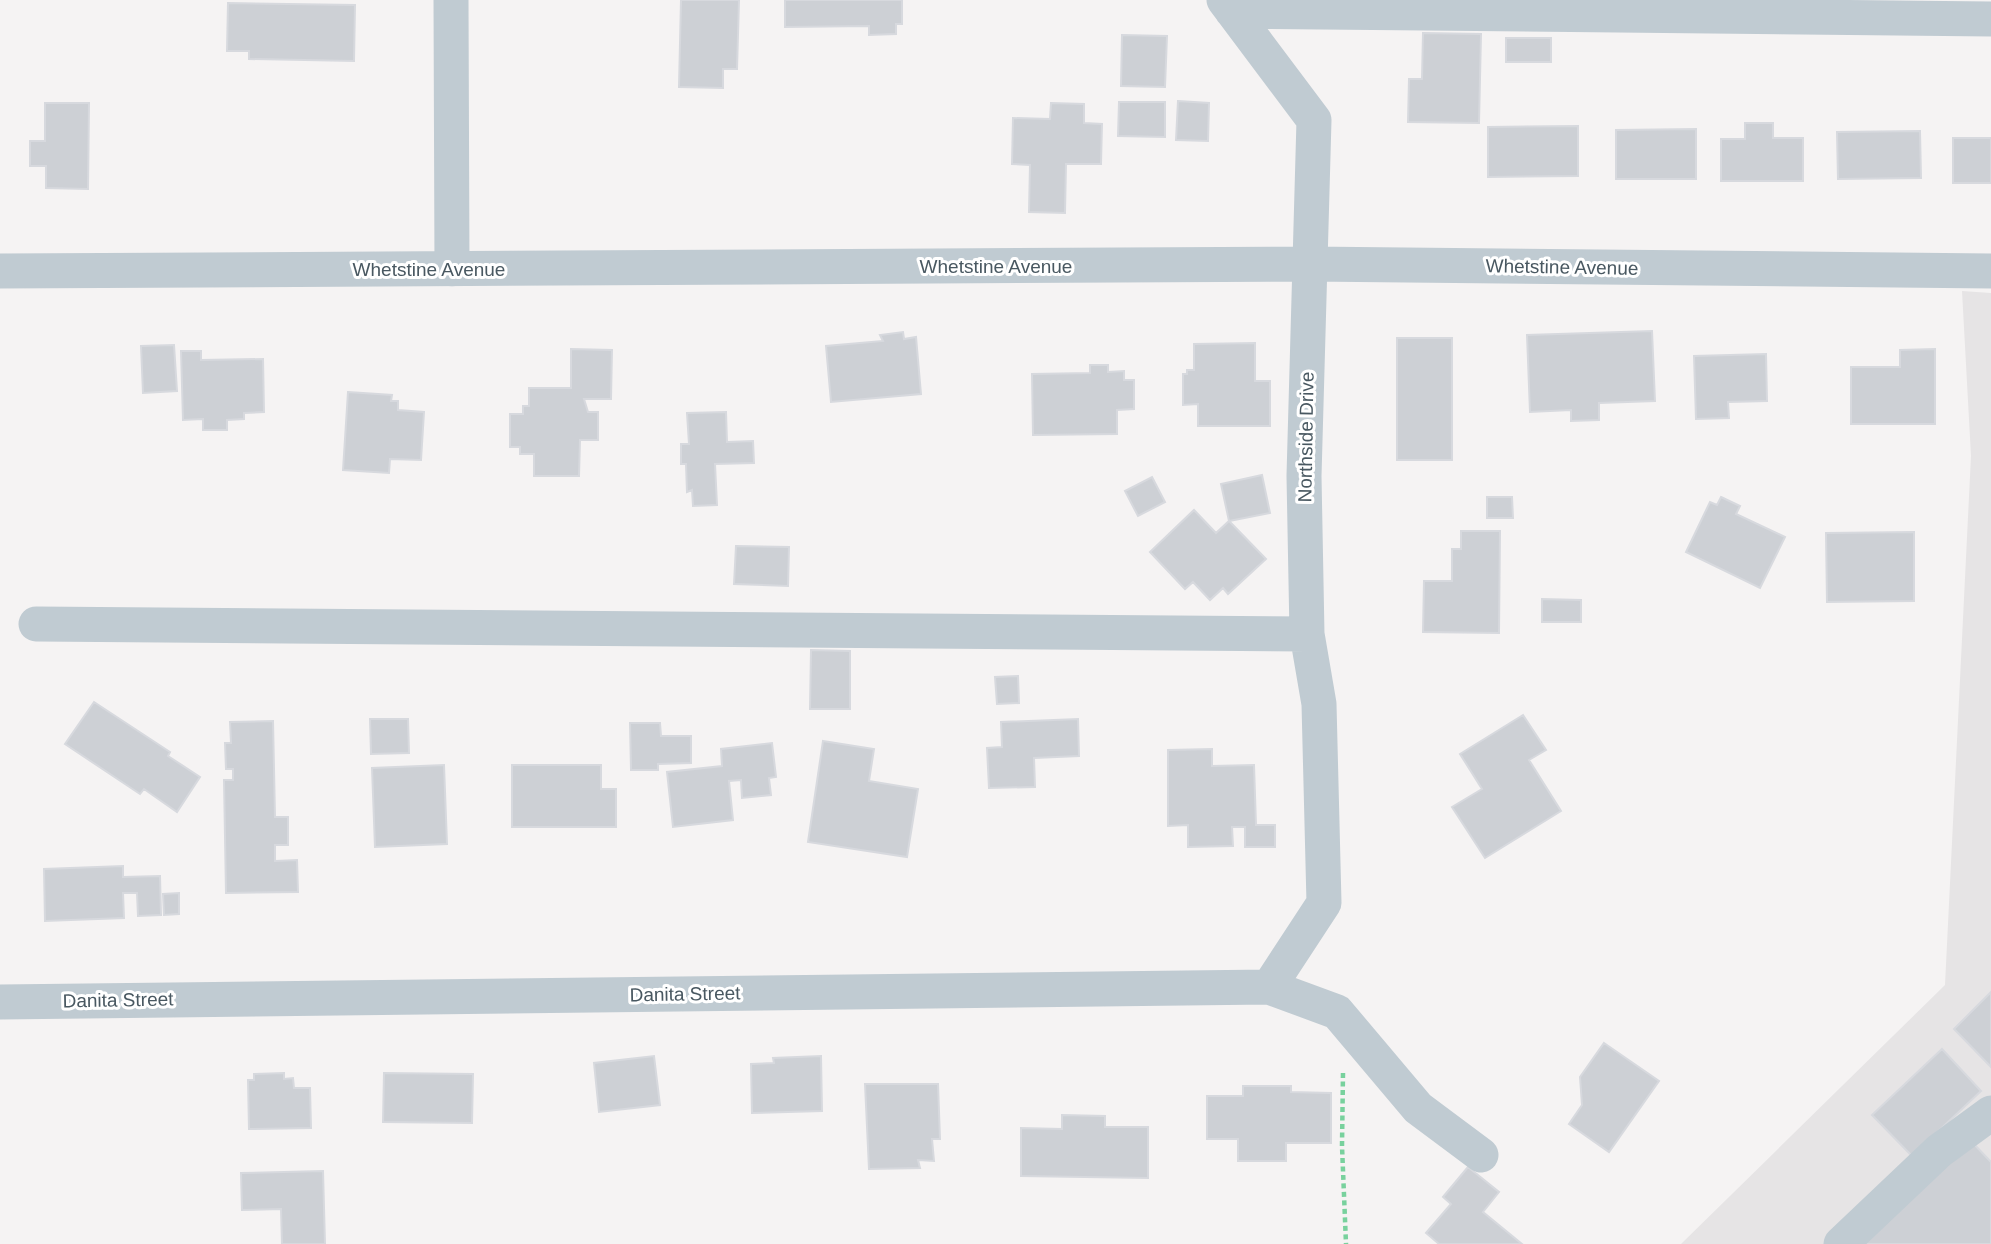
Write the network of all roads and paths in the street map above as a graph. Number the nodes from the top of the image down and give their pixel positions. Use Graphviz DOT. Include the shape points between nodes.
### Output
graph roads {
  1 [pos="451,0"];
  2 [pos="1228,5"];
  3 [pos="1991,19"];
  4 [pos="1310,264"];
  5 [pos="453,269"];
  6 [pos="0,271"];
  7 [pos="1991,271"];
  8 [pos="36,624"];
  9 [pos="1307,634"];
  10 [pos="1269,987"];
  11 [pos="0,1002"];
  12 [pos="1338,1012"];
  13 [pos="1991,1113"];
  14 [pos="1481,1155"];
  15 [pos="1346,1244"];
  16 [pos="1841,1244"];
  1 -- 5 [label="street"];
  2 -- 3 [label="street"];
  2 -- 4 [label="street, Northside Drive" via="1314,120"];
  4 -- 5 [label="street, Whetstine Avenue"];
  4 -- 7 [label="street, Whetstine Avenue"];
  4 -- 9 [label="street, Northside Drive" via="1304,476"];
  5 -- 6 [label="street, Whetstine Avenue"];
  8 -- 9 [label="street"];
  9 -- 10 [label="street, Northside Drive" via="1319,704 1324,902"];
  10 -- 11 [label="street, Danita Street"];
  10 -- 12 [label="street"];
  12 -- 14 [label="street" via="1418,1108"];
  12 -- 15 [label="path"];
  13 -- 16 [label="street" via="1938,1151"];
}
